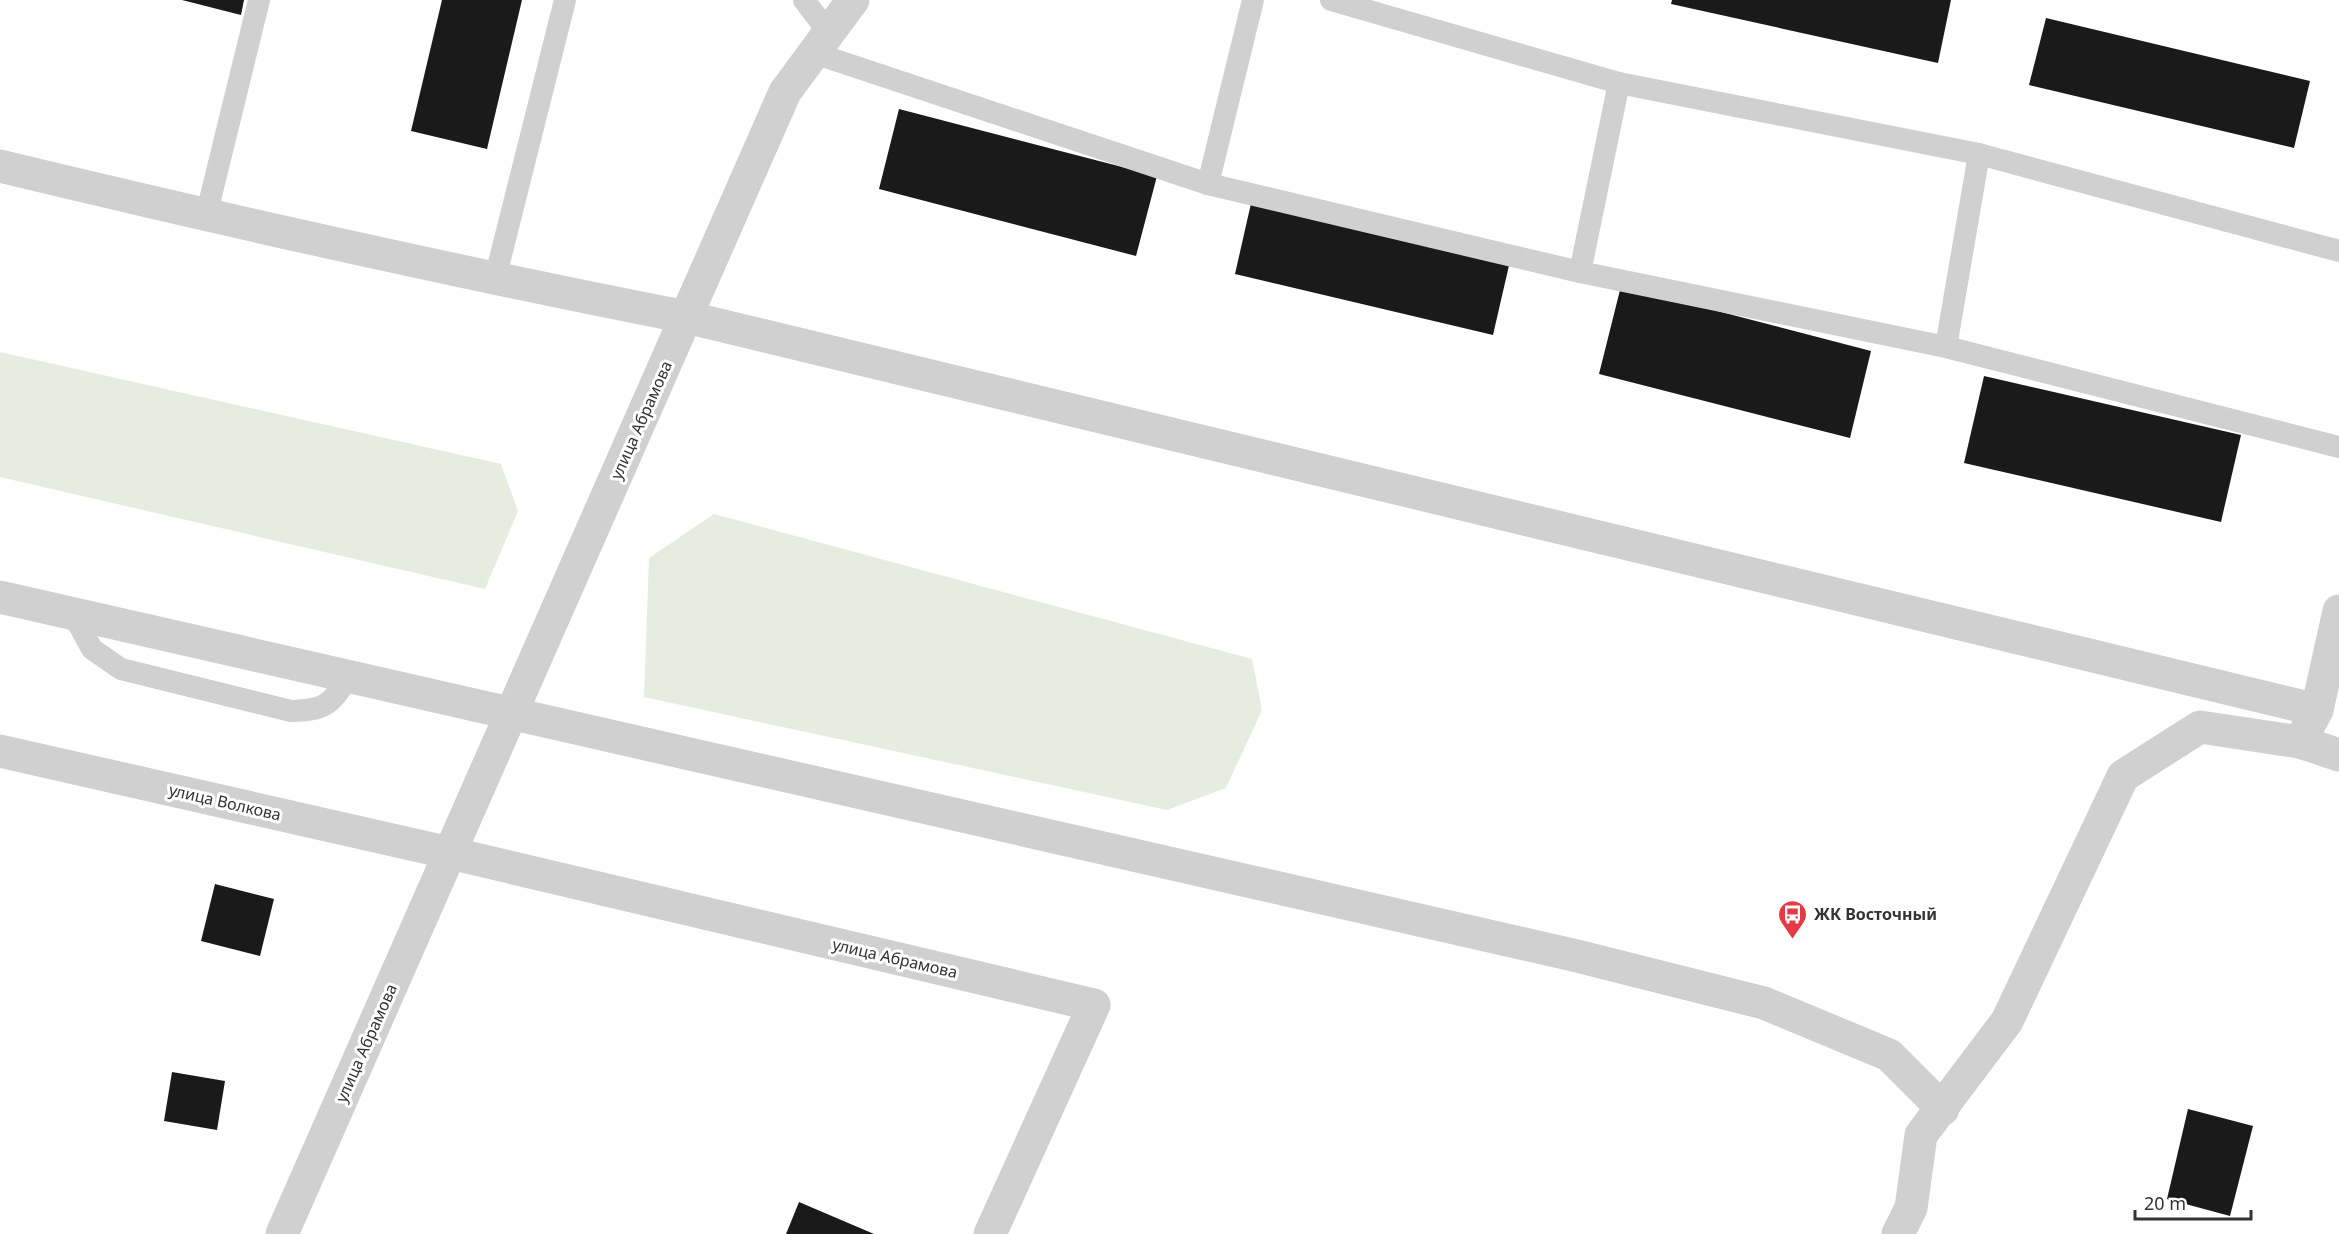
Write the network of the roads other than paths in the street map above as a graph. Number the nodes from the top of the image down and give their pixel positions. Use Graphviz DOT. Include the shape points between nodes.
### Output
graph roads {
  1 [pos="259,0"];
  2 [pos="564,0"];
  3 [pos="804,0"];
  4 [pos="853,0"];
  5 [pos="1253,0"];
  6 [pos="1331,0"];
  7 [pos="822,43"];
  8 [pos="1619,83"];
  9 [pos="1979,154"];
  10 [pos="0,166"];
  11 [pos="1208,184"];
  12 [pos="206,216"];
  13 [pos="2339,251"];
  14 [pos="1580,272"];
  15 [pos="495,279"];
  16 [pos="687,317"];
  17 [pos="1946,347"];
  18 [pos="2339,447"];
  19 [pos="0,597"];
  20 [pos="2339,611"];
  21 [pos="73,614"];
  22 [pos="347,678"];
  23 [pos="2317,710"];
  24 [pos="511,716"];
  25 [pos="2300,742"];
  26 [pos="0,751"];
  27 [pos="2339,755"];
  28 [pos="450,853"];
  29 [pos="1943,1109"];
  30 [pos="282,1234"];
  31 [pos="990,1234"];
  32 [pos="1898,1234"];
  1 -- 12 [label="lane"];
  2 -- 15 [label="lane"];
  3 -- 7 [label="lane"];
  4 -- 7 [label="street, улица Абрамова"];
  5 -- 11 [label="lane"];
  6 -- 8 [label="lane"];
  7 -- 11 [label="lane"];
  7 -- 16 [label="street, улица Абрамова" via="785,92"];
  8 -- 9 [label="lane"];
  8 -- 14 [label="lane"];
  9 -- 13 [label="lane"];
  9 -- 17 [label="lane"];
  10 -- 12 [label="street"];
  11 -- 14 [label="lane"];
  12 -- 15 [label="street"];
  14 -- 17 [label="lane"];
  15 -- 16 [label="street"];
  16 -- 23 [label="street"];
  16 -- 24 [label="street, улица Абрамова"];
  17 -- 18 [label="lane"];
  19 -- 21 [label="street"];
  20 -- 23 [label="street"];
  21 -- 22 [label="street"];
  21 -- 22 [label="lane" via="92,649 121,669 291,711 318,710 336,697"];
  22 -- 24 [label="street"];
  23 -- 25 [label="street"];
  24 -- 28 [label="street, улица Абрамова"];
  24 -- 29 [label="street" via="1550,950 1764,1002 1889,1054"];
  25 -- 27 [label="street"];
  25 -- 29 [label="street" via="2200,727 2122,776 2007,1021"];
  26 -- 28 [label="street, улица Волкова"];
  28 -- 30 [label="street, улица Абрамова"];
  28 -- 31 [label="street, улица Абрамова" via="1094,1005"];
  29 -- 32 [label="street" via="1921,1135 1911,1208"];
}
